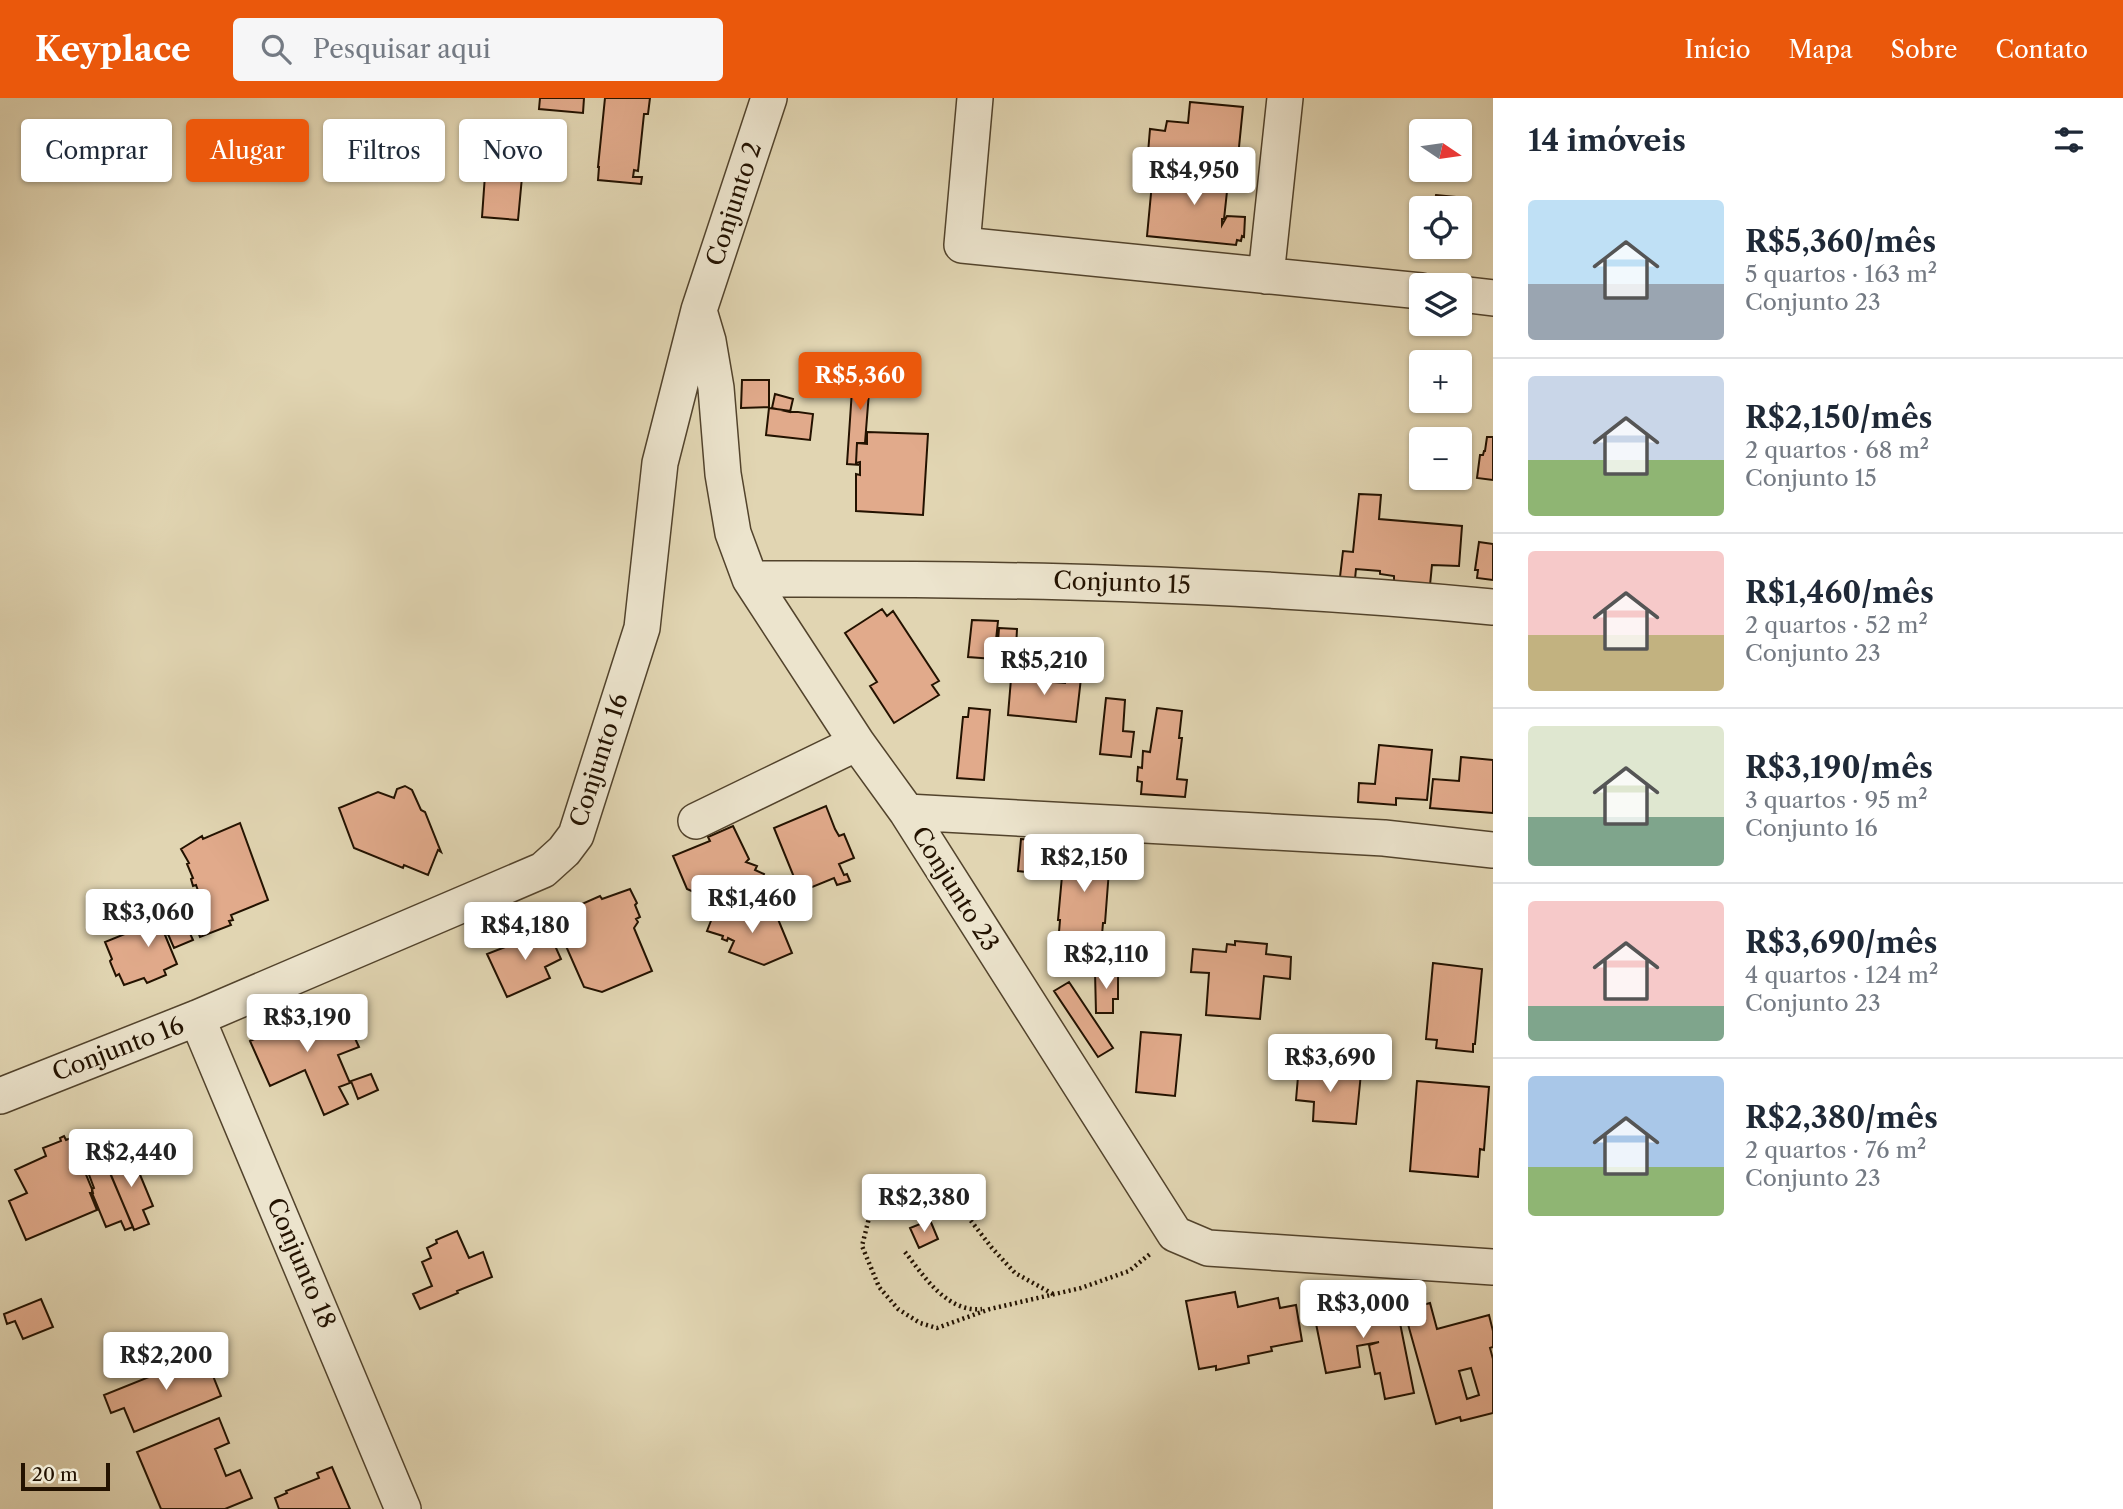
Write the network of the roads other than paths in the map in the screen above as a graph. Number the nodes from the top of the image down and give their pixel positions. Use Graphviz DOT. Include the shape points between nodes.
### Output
graph roads {
  1 [pos="768,98"];
  2 [pos="975,98"];
  3 [pos="1285,98"];
  4 [pos="1266,276"];
  5 [pos="1409,290"];
  6 [pos="1472,295"];
  7 [pos="1493,298"];
  8 [pos="699,310"];
  9 [pos="750,579"];
  10 [pos="1493,607"];
  11 [pos="857,743"];
  12 [pos="907,812"];
  13 [pos="696,821"];
  14 [pos="1493,850"];
  15 [pos="197,1018"];
  16 [pos="0,1096"];
  17 [pos="1493,1267"];
  18 [pos="402,1509"];
  1 -- 8 [label="street, Conjunto 2"];
  2 -- 4 [label="street" via="962,245"];
  3 -- 4 [label="street"];
  4 -- 5 [label="street"];
  6 -- 7 [label="street"];
  8 -- 9 [label="street, Conjunto 23" via="714,376 733,533"];
  8 -- 15 [label="street, Conjunto 16" via="660,463 642,628 576,835 543,870"];
  9 -- 10 [label="street, Conjunto 15" via="1162,584"];
  9 -- 11 [label="street, Conjunto 23"];
  11 -- 12 [label="street, Conjunto 23"];
  11 -- 13 [label="street"];
  12 -- 14 [label="street" via="1384,838"];
  12 -- 17 [label="street, Conjunto 23" via="1175,1234 1209,1248"];
  15 -- 16 [label="street, Conjunto 16"];
  15 -- 18 [label="street, Conjunto 18"];
}
